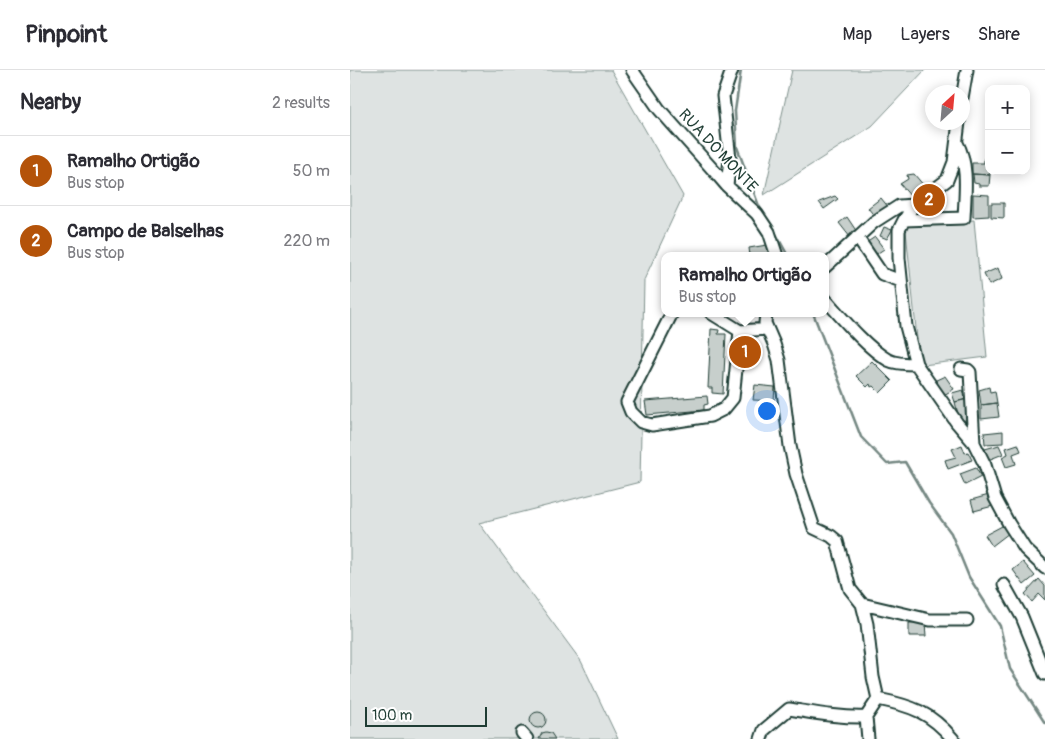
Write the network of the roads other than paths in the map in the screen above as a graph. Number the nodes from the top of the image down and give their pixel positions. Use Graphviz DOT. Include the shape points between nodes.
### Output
graph roads {
  1 [pos="632,70"];
  2 [pos="732,70"];
  3 [pos="967,70"];
  4 [pos="964,85"];
  5 [pos="958,130"];
  6 [pos="956,142"];
  7 [pos="727,186"];
  8 [pos="914,205"];
  9 [pos="904,220"];
  10 [pos="857,237"];
  11 [pos="776,252"];
  12 [pos="829,263"];
  13 [pos="902,280"];
  14 [pos="829,303"];
  15 [pos="670,317"];
  16 [pos="717,317"];
  17 [pos="765,317"];
  18 [pos="767,329"];
  19 [pos="740,331"];
  20 [pos="916,364"];
  21 [pos="961,369"];
  22 [pos="974,443"];
  23 [pos="1045,568"];
  24 [pos="1004,585"];
  25 [pos="862,604"];
  26 [pos="967,620"];
  27 [pos="1045,674"];
  28 [pos="878,699"];
  29 [pos="866,717"];
  30 [pos="761,739"];
  31 [pos="868,739"];
  32 [pos="953,739"];
  1 -- 7 [label="street, RUA DO MONTE" via="658,109"];
  2 -- 7 [label="street" via="723,96 730,159"];
  3 -- 4 [label="street"];
  5 -- 6 [label="street"];
  6 -- 8 [label="street" via="954,162 947,180"];
  6 -- 9 [label="street" via="962,152 965,176 964,218"];
  7 -- 11 [label="street, RUA DO MONTE" via="757,214"];
  8 -- 9 [label="street"];
  8 -- 10 [label="street" via="899,206"];
  9 -- 13 [label="street" via="899,230"];
  10 -- 12 [label="street"];
  10 -- 13 [label="street" via="882,274"];
  13 -- 20 [label="street" via="906,326"];
  14 -- 20 [label="street" via="871,347 890,361"];
  15 -- 19 [label="street" via="627,402 641,422 652,424 710,416 724,409 733,398"];
  16 -- 19 [label="street"];
  17 -- 18 [label="street"];
  18 -- 19 [label="street"];
  18 -- 25 [label="street" via="779,360 796,474 814,528 836,540 850,589"];
  20 -- 22 [label="street"];
  21 -- 22 [label="street" via="970,372"];
  22 -- 23 [label="street" via="995,498 1009,524 1025,549"];
  24 -- 27 [label="street" via="1022,618"];
  25 -- 26 [label="street" via="930,620"];
  25 -- 28 [label="street"];
  28 -- 29 [label="street"];
  28 -- 32 [label="street" via="904,705 930,717"];
  29 -- 30 [label="street" via="789,709 764,730"];
  29 -- 31 [label="street"];
}
